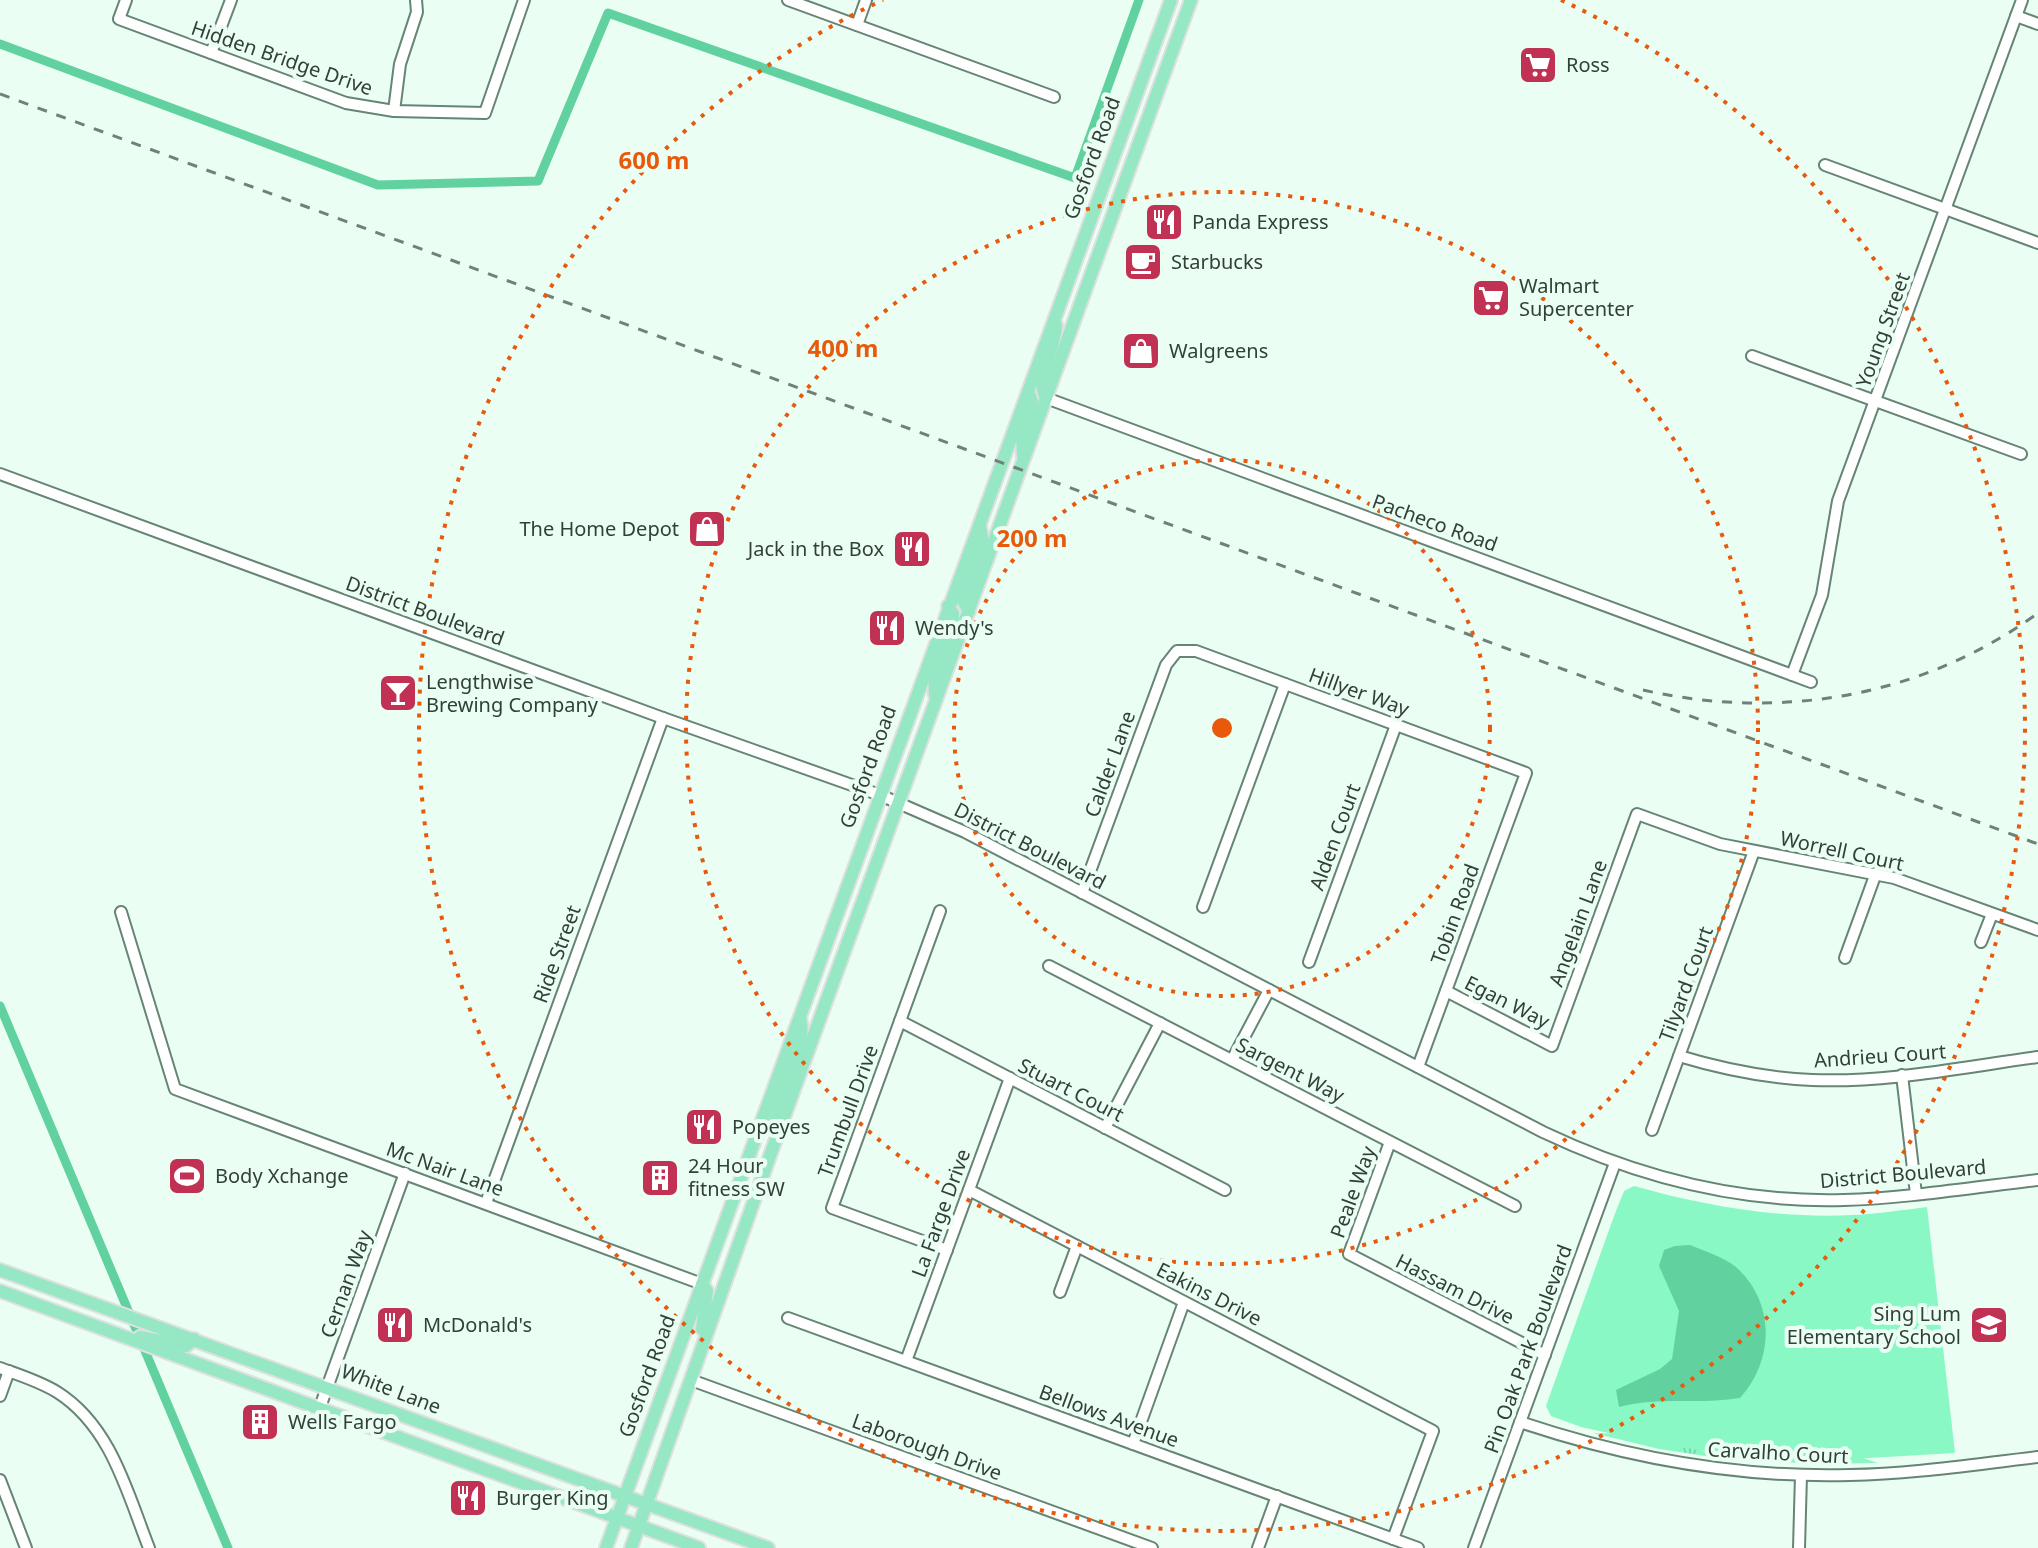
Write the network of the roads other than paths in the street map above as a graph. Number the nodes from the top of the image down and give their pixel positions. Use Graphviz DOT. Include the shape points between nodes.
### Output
graph roads {
  1 [pos="126,0"];
  2 [pos="231,0"];
  3 [pos="416,0"];
  4 [pos="524,0"];
  5 [pos="788,0"];
  6 [pos="866,0"];
  7 [pos="1171,0"];
  8 [pos="1191,0"];
  9 [pos="2022,0"];
  10 [pos="2016,16"];
  11 [pos="2038,24"];
  12 [pos="857,25"];
  13 [pos="211,53"];
  14 [pos="1054,97"];
  15 [pos="394,111"];
  16 [pos="1825,165"];
  17 [pos="1946,208"];
  18 [pos="2038,243"];
  19 [pos="1056,313"];
  20 [pos="1752,356"];
  21 [pos="1028,388"];
  22 [pos="1046,398"];
  23 [pos="1876,401"];
  24 [pos="2021,454"];
  25 [pos="1023,463"];
  26 [pos="0,474"];
  27 [pos="979,523"];
  28 [pos="948,606"];
  29 [pos="969,611"];
  30 [pos="1177,651"];
  31 [pos="1792,675"];
  32 [pos="1811,682"];
  33 [pos="1285,684"];
  34 [pos="936,703"];
  35 [pos="663,718"];
  36 [pos="1396,725"];
  37 [pos="1526,773"];
  38 [pos="880,795"];
  39 [pos="898,802"];
  40 [pos="1637,814"];
  41 [pos="1754,851"];
  42 [pos="1876,873"];
  43 [pos="1082,893"];
  44 [pos="1203,907"];
  45 [pos="940,911"];
  46 [pos="121,912"];
  47 [pos="1992,914"];
  48 [pos="2038,930"];
  49 [pos="1981,942"];
  50 [pos="1845,958"];
  51 [pos="1309,962"];
  52 [pos="1049,966"];
  53 [pos="1269,990"];
  54 [pos="1446,991"];
  55 [pos="799,1017"];
  56 [pos="900,1021"];
  57 [pos="1160,1023"];
  58 [pos="1552,1046"];
  59 [pos="1679,1056"];
  60 [pos="2038,1057"];
  61 [pos="1232,1060"];
  62 [pos="1418,1067"];
  63 [pos="1902,1075"];
  64 [pos="1010,1078"];
  65 [pos="1105,1128"];
  66 [pos="1652,1130"];
  67 [pos="1390,1142"];
  68 [pos="772,1150"];
  69 [pos="1615,1163"];
  70 [pos="405,1173"];
  71 [pos="2038,1180"];
  72 [pos="969,1190"];
  73 [pos="1225,1190"];
  74 [pos="1916,1194"];
  75 [pos="486,1203"];
  76 [pos="1515,1206"];
  77 [pos="1077,1246"];
  78 [pos="947,1250"];
  79 [pos="1349,1254"];
  80 [pos="0,1270"];
  81 [pos="702,1284"];
  82 [pos="0,1291"];
  83 [pos="1060,1292"];
  84 [pos="1184,1302"];
  85 [pos="788,1318"];
  86 [pos="178,1345"];
  87 [pos="1545,1355"];
  88 [pos="906,1361"];
  89 [pos="4,1369"];
  90 [pos="693,1374"];
  91 [pos="329,1387"];
  92 [pos="0,1396"];
  93 [pos="320,1407"];
  94 [pos="1520,1422"];
  95 [pos="1133,1444"];
  96 [pos="2038,1457"];
  97 [pos="1801,1475"];
  98 [pos="0,1480"];
  99 [pos="626,1496"];
  100 [pos="1277,1496"];
  101 [pos="648,1504"];
  102 [pos="617,1520"];
  103 [pos="639,1527"];
  104 [pos="1393,1539"];
  105 [pos="26,1548"];
  106 [pos="149,1548"];
  107 [pos="606,1548"];
  108 [pos="631,1548"];
  109 [pos="699,1548"];
  110 [pos="768,1548"];
  111 [pos="1152,1548"];
  112 [pos="1258,1548"];
  113 [pos="1418,1548"];
  114 [pos="1474,1548"];
  115 [pos="1799,1548"];
  1 -- 13 [label="street, Hidden Bridge Drive" via="119,19"];
  2 -- 13 [label="street"];
  3 -- 15 [label="street"];
  4 -- 15 [label="street, Hidden Bridge Drive" via="485,113"];
  5 -- 12 [label="street"];
  6 -- 12 [label="street"];
  7 -- 19 [label="main road, Gosford Road"];
  8 -- 22 [label="main road, Gosford Road"];
  9 -- 10 [label="street, Young Street"];
  10 -- 11 [label="street"];
  10 -- 17 [label="street, Young Street"];
  12 -- 14 [label="street"];
  13 -- 15 [label="street, Hidden Bridge Drive" via="346,103"];
  16 -- 17 [label="street"];
  17 -- 18 [label="street"];
  17 -- 23 [label="street, Young Street"];
  19 -- 21 [label="main road, Gosford Road"];
  19 -- 22 [label="main road" via="1056,340 1042,378"];
  20 -- 23 [label="street"];
  21 -- 25 [label="main road" via="1032,402 1022,435"];
  21 -- 27 [label="main road, Gosford Road"];
  22 -- 25 [label="main road, Gosford Road"];
  22 -- 31 [label="street, Pacheco Road"];
  23 -- 24 [label="street"];
  23 -- 31 [label="street, Young Street" via="1838,501 1822,595"];
  25 -- 29 [label="main road, Gosford Road"];
  26 -- 35 [label="street, District Boulevard"];
  27 -- 28 [label="main road, Gosford Road"];
  27 -- 29 [label="main road" via="983,544 963,601"];
  28 -- 34 [label="main road" via="953,623 934,676"];
  28 -- 38 [label="main road, Gosford Road"];
  29 -- 34 [label="main road, Gosford Road"];
  30 -- 33 [label="street, Hillyer Way" via="1196,651"];
  30 -- 43 [label="street, Calder Lane" via="1166,665"];
  31 -- 32 [label="street, Pacheco Road"];
  33 -- 36 [label="street, Hillyer Way"];
  33 -- 44 [label="street"];
  34 -- 39 [label="main road, Gosford Road"];
  35 -- 38 [label="street, District Boulevard"];
  35 -- 75 [label="street, Ride Street"];
  36 -- 37 [label="street, Hillyer Way"];
  36 -- 51 [label="street, Alden Court"];
  37 -- 54 [label="street, Tobin Road"];
  38 -- 39 [label="street, District Boulevard"];
  38 -- 55 [label="main road, Gosford Road"];
  39 -- 43 [label="street, District Boulevard"];
  39 -- 68 [label="main road, Gosford Road"];
  40 -- 41 [label="street, Worrell Court"];
  40 -- 58 [label="street, Angelain Lane"];
  41 -- 42 [label="street, Worrell Court"];
  41 -- 59 [label="street, Tilyard Court"];
  42 -- 47 [label="street, Worrell Court"];
  42 -- 50 [label="street"];
  43 -- 53 [label="street, District Boulevard"];
  45 -- 56 [label="street, Trumbull Drive"];
  46 -- 70 [label="street, Mc Nair Lane" via="175,1089"];
  47 -- 48 [label="street, Worrell Court"];
  47 -- 49 [label="street"];
  52 -- 57 [label="street, Sargent Way"];
  53 -- 61 [label="street"];
  53 -- 62 [label="street, District Boulevard"];
  54 -- 58 [label="street, Egan Way"];
  54 -- 62 [label="street, Tobin Road"];
  55 -- 68 [label="main road" via="803,1030 776,1110"];
  55 -- 81 [label="main road, Gosford Road"];
  56 -- 64 [label="street, Stuart Court"];
  56 -- 78 [label="street, Trumbull Drive" via="832,1208"];
  57 -- 61 [label="street, Sargent Way"];
  57 -- 65 [label="street"];
  59 -- 63 [label="street, Andrieu Court" via="1779,1078"];
  59 -- 66 [label="street, Tilyard Court"];
  60 -- 63 [label="street, Andrieu Court"];
  61 -- 67 [label="street, Sargent Way"];
  62 -- 69 [label="street, District Boulevard"];
  63 -- 74 [label="street"];
  64 -- 65 [label="street, Stuart Court"];
  64 -- 72 [label="street, La Farge Drive"];
  65 -- 73 [label="street, Stuart Court"];
  67 -- 76 [label="street, Sargent Way"];
  67 -- 79 [label="street, Peale Way"];
  68 -- 90 [label="main road, Gosford Road"];
  69 -- 74 [label="street, District Boulevard" via="1704,1188 1778,1198"];
  69 -- 87 [label="street, Pin Oak Park Boulevard"];
  70 -- 75 [label="street, Mc Nair Lane"];
  70 -- 91 [label="street, Cernan Way"];
  71 -- 74 [label="street, District Boulevard"];
  72 -- 77 [label="street, Eakins Drive"];
  72 -- 78 [label="street, La Farge Drive"];
  75 -- 81 [label="street, Mc Nair Lane"];
  77 -- 83 [label="street"];
  77 -- 84 [label="street, Eakins Drive"];
  78 -- 88 [label="street, La Farge Drive"];
  79 -- 87 [label="street, Hassam Drive"];
  80 -- 86 [label="main road, White Lane" via="112,1309"];
  81 -- 90 [label="main road" via="707,1302"];
  81 -- 99 [label="main road, Gosford Road"];
  82 -- 86 [label="main road, White Lane" via="105,1331"];
  84 -- 95 [label="street"];
  84 -- 104 [label="street, Eakins Drive" via="1433,1431"];
  85 -- 88 [label="street, Bellows Avenue"];
  86 -- 91 [label="main road, White Lane" via="194,1339"];
  86 -- 93 [label="main road, White Lane"];
  87 -- 94 [label="street, Pin Oak Park Boulevard"];
  88 -- 95 [label="street, Bellows Avenue"];
  89 -- 92 [label="street"];
  89 -- 106 [label="street" via="56,1391 95,1426 113,1456"];
  90 -- 101 [label="main road, Gosford Road"];
  90 -- 111 [label="street, Laborough Drive"];
  91 -- 93 [label="street, Cernan Way"];
  91 -- 99 [label="main road, White Lane"];
  93 -- 102 [label="main road, White Lane"];
  94 -- 97 [label="street, Carvalho Court" via="1647,1458"];
  94 -- 114 [label="street, Pin Oak Park Boulevard"];
  95 -- 100 [label="street, Bellows Avenue"];
  96 -- 97 [label="street, Carvalho Court" via="1897,1473"];
  97 -- 115 [label="street"];
  98 -- 105 [label="street"];
  99 -- 101 [label="main road, White Lane"];
  99 -- 102 [label="main road, Gosford Road"];
  100 -- 104 [label="street, Bellows Avenue"];
  100 -- 112 [label="street"];
  101 -- 103 [label="main road, Gosford Road"];
  101 -- 110 [label="main road, White Lane"];
  102 -- 103 [label="main road, White Lane"];
  102 -- 107 [label="main road, Gosford Road"];
  103 -- 108 [label="main road, Gosford Road"];
  103 -- 109 [label="main road, White Lane"];
  104 -- 113 [label="street, Bellows Avenue"];
}
